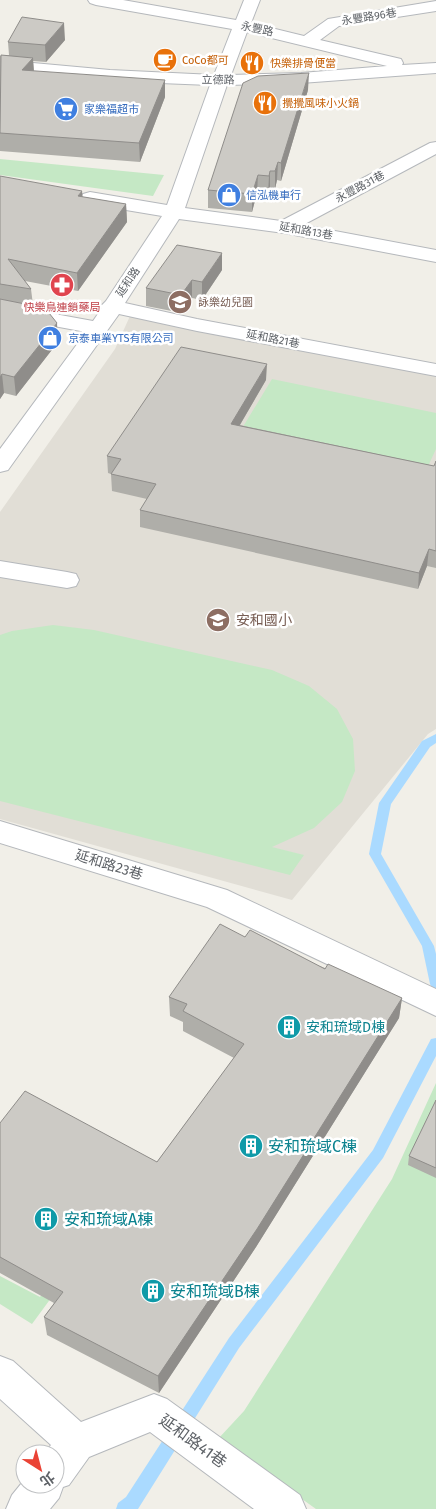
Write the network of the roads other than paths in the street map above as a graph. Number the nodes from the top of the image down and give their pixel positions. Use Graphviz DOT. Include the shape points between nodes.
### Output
graph roads {
  1 [pos="96,0"];
  2 [pos="252,0"];
  3 [pos="436,6"];
  4 [pos="242,26"];
  5 [pos="308,41"];
  6 [pos="0,65"];
  7 [pos="436,68"];
  8 [pos="416,69"];
  9 [pos="220,80"];
  10 [pos="436,147"];
  11 [pos="68,194"];
  12 [pos="174,212"];
  13 [pos="284,227"];
  14 [pos="436,256"];
  15 [pos="111,306"];
  16 [pos="0,310"];
  17 [pos="99,328"];
  18 [pos="436,370"];
  19 [pos="0,465"];
  20 [pos="0,569"];
  21 [pos="67,580"];
  22 [pos="0,832"];
  23 [pos="436,1003"];
  24 [pos="0,1374"];
  25 [pos="66,1457"];
  26 [pos="37,1494"];
  27 [pos="26,1509"];
  28 [pos="286,1509"];
  1 -- 4 [label="street, 永豐路"];
  2 -- 4 [label="street, 延和路"];
  3 -- 5 [label="street, 永豐路96巷" via="334,22"];
  4 -- 5 [label="street, 永豐路"];
  4 -- 9 [label="street, 延和路"];
  5 -- 8 [label="street, 永豐路"];
  6 -- 9 [label="street, 立德路" via="87,74"];
  7 -- 8 [label="street, 立德路"];
  8 -- 9 [label="street, 立德路"];
  9 -- 12 [label="street, 延和路"];
  10 -- 13 [label="street, 永豐路31巷"];
  11 -- 12 [label="street, 延和路13巷"];
  12 -- 13 [label="street, 延和路13巷"];
  12 -- 15 [label="street, 延和路"];
  13 -- 14 [label="street, 延和路13巷"];
  15 -- 17 [label="street, 延和路"];
  15 -- 18 [label="street, 延和路21巷"];
  16 -- 17 [label="street"];
  17 -- 19 [label="street, 延和路"];
  20 -- 21 [label="street"];
  22 -- 23 [label="street, 延和路23巷" via="217,898"];
  24 -- 25 [label="street, 延和路41巷"];
  25 -- 28 [label="street, 延和路41巷" via="154,1412"];
  26 -- 27 [label="street"];
}
